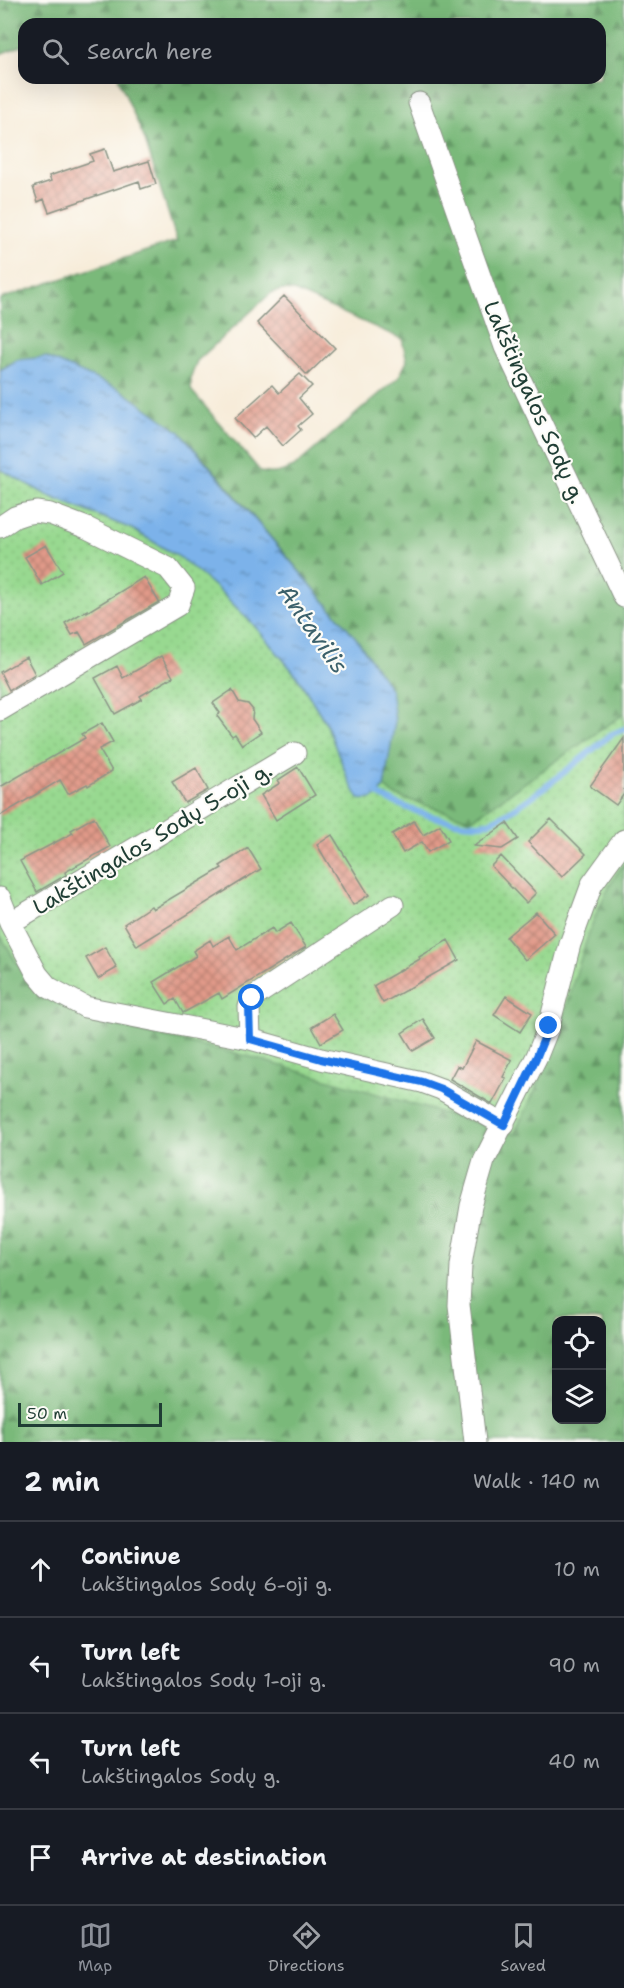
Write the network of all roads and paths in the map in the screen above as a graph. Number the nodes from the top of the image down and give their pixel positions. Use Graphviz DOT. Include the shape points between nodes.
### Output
graph roads {
  1 [pos="419,103"];
  2 [pos="0,527"];
  3 [pos="624,597"];
  4 [pos="0,710"];
  5 [pos="295,753"];
  6 [pos="624,840"];
  7 [pos="0,898"];
  8 [pos="393,905"];
  9 [pos="10,923"];
  10 [pos="250,1039"];
  11 [pos="504,1125"];
  12 [pos="475,1442"];
  1 -- 3 [label="street, Lakštingalos Sodų g." via="506,347"];
  2 -- 4 [label="street" via="15,516 50,514 168,568 184,588 178,605"];
  5 -- 9 [label="street, Lakštingalos Sodų 5-oji g."];
  6 -- 11 [label="street" via="592,884 570,944 549,1026"];
  7 -- 9 [label="street"];
  8 -- 10 [label="street" via="252,998"];
  9 -- 10 [label="street" via="36,974 48,987 85,1007"];
  10 -- 11 [label="street" via="422,1082"];
  11 -- 12 [label="street" via="484,1161 461,1265 459,1305"];
}
